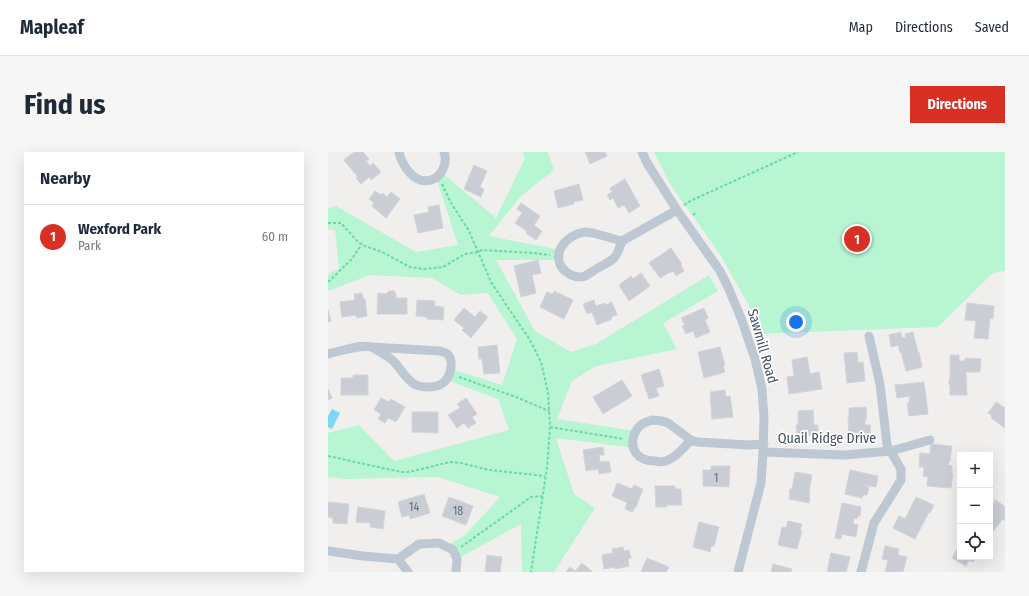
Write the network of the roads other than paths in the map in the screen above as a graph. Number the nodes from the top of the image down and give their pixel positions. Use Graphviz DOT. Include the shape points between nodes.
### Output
graph roads {
  1 [pos="399,152"];
  2 [pos="444,152"];
  3 [pos="642,152"];
  4 [pos="677,210"];
  5 [pos="622,241"];
  6 [pos="869,336"];
  7 [pos="372,347"];
  8 [pos="328,354"];
  9 [pos="691,440"];
  10 [pos="930,440"];
  11 [pos="763,448"];
  12 [pos="891,452"];
  13 [pos="328,551"];
  14 [pos="398,559"];
  15 [pos="408,572"];
  16 [pos="456,572"];
  17 [pos="738,572"];
  18 [pos="861,572"];
  1 -- 2 [label="street" via="404,165 416,178 424,181 438,176 445,166"];
  3 -- 4 [label="street, Sawmill Road"];
  4 -- 5 [label="street"];
  4 -- 11 [label="street, Sawmill Road" via="720,271 741,318 762,389"];
  5 -- 5 [label="street" via="614,258 584,276 575,277 561,267 559,256 563,244 580,233 593,233"];
  6 -- 12 [label="street" via="880,384 887,445"];
  7 -- 7 [label="street" via="391,359 416,385 434,387 447,380 450,374 450,359 446,353"];
  7 -- 8 [label="street" via="360,346"];
  9 -- 9 [label="street" via="669,460 656,462 644,459 636,453 633,441 636,431 652,420 668,424"];
  9 -- 11 [label="street, Quail Ridge Drive"];
  10 -- 12 [label="street, Quail Ridge Drive"];
  11 -- 12 [label="street, Quail Ridge Drive" via="844,455"];
  11 -- 17 [label="street, Sawmill Road" via="760,483"];
  12 -- 18 [label="street, Quail Ridge Drive" via="901,469 901,480 874,523"];
  13 -- 14 [label="street"];
  14 -- 15 [label="street"];
  14 -- 16 [label="street" via="419,544 439,543 453,550 457,559"];
}
